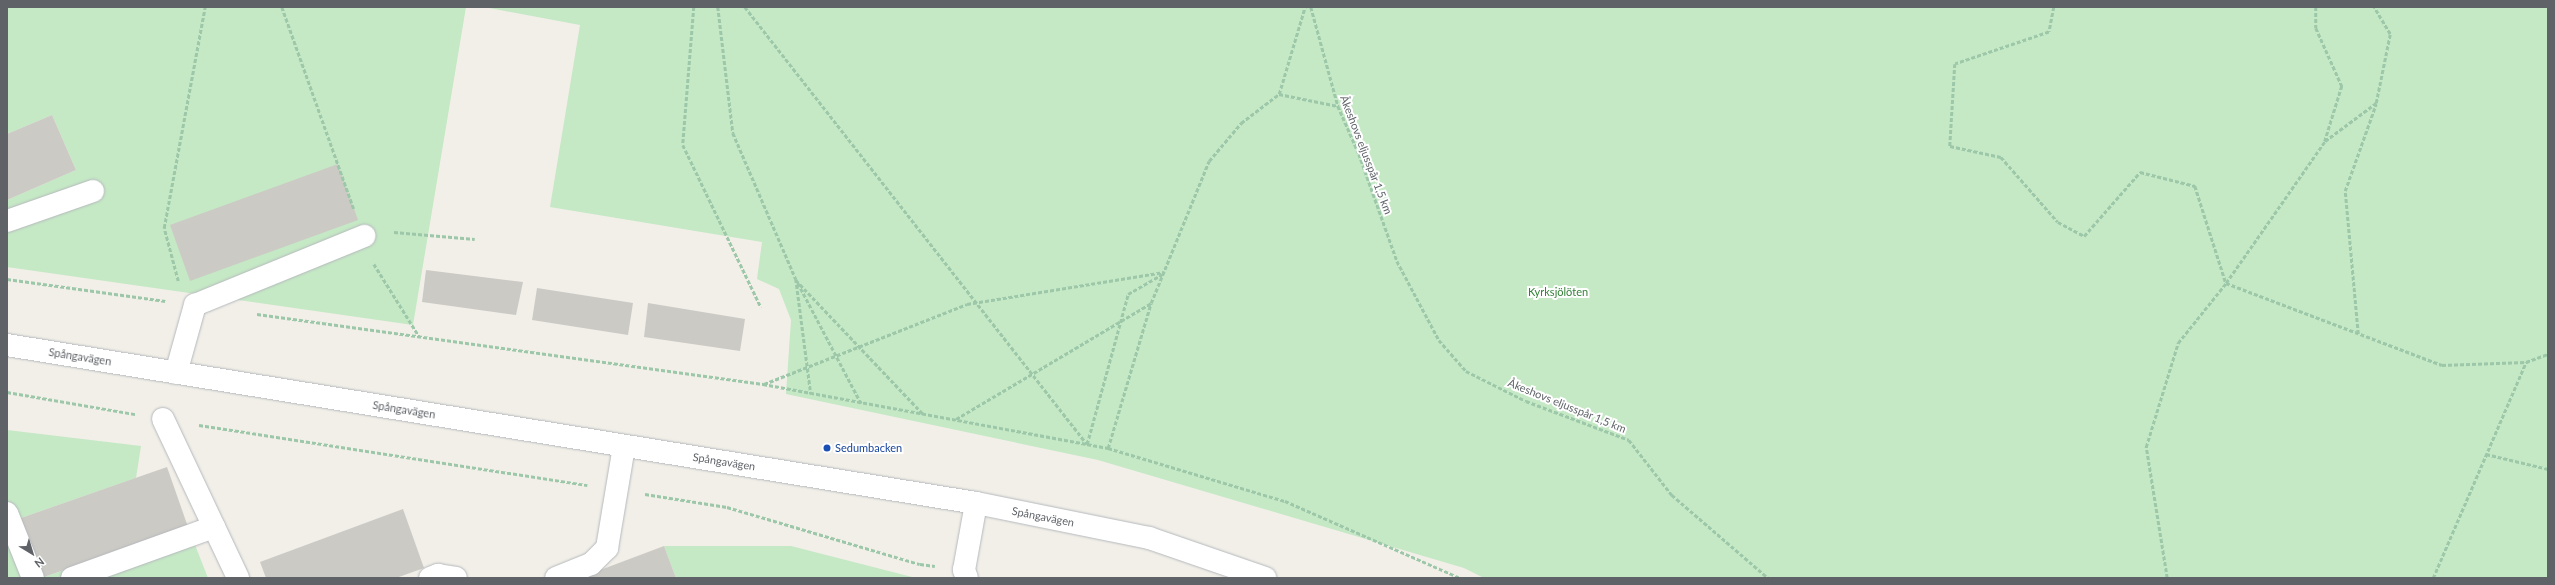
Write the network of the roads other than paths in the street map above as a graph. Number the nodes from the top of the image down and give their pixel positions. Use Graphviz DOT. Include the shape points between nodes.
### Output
graph roads {
  1 [pos="93,191"];
  2 [pos="7,222"];
  3 [pos="363,232"];
  4 [pos="7,345"];
  5 [pos="176,373"];
  6 [pos="163,419"];
  7 [pos="624,446"];
  8 [pos="976,503"];
  9 [pos="7,513"];
  10 [pos="214,528"];
  11 [pos="966,574"];
  12 [pos="33,578"];
  13 [pos="72,578"];
  14 [pos="238,578"];
  15 [pos="430,578"];
  16 [pos="456,578"];
  17 [pos="556,578"];
  18 [pos="1265,578"];
  1 -- 2 [label="street"];
  3 -- 5 [label="street" via="190,304"];
  4 -- 5 [label="street, Spångavägen"];
  5 -- 7 [label="street, Spångavägen"];
  6 -- 10 [label="street"];
  7 -- 8 [label="street, Spångavägen"];
  7 -- 17 [label="street" via="607,548 591,564"];
  8 -- 11 [label="street"];
  8 -- 18 [label="street, Spångavägen" via="1149,538"];
  9 -- 12 [label="street"];
  10 -- 13 [label="street"];
  10 -- 14 [label="street"];
  15 -- 16 [label="street" via="438,575"];
}
